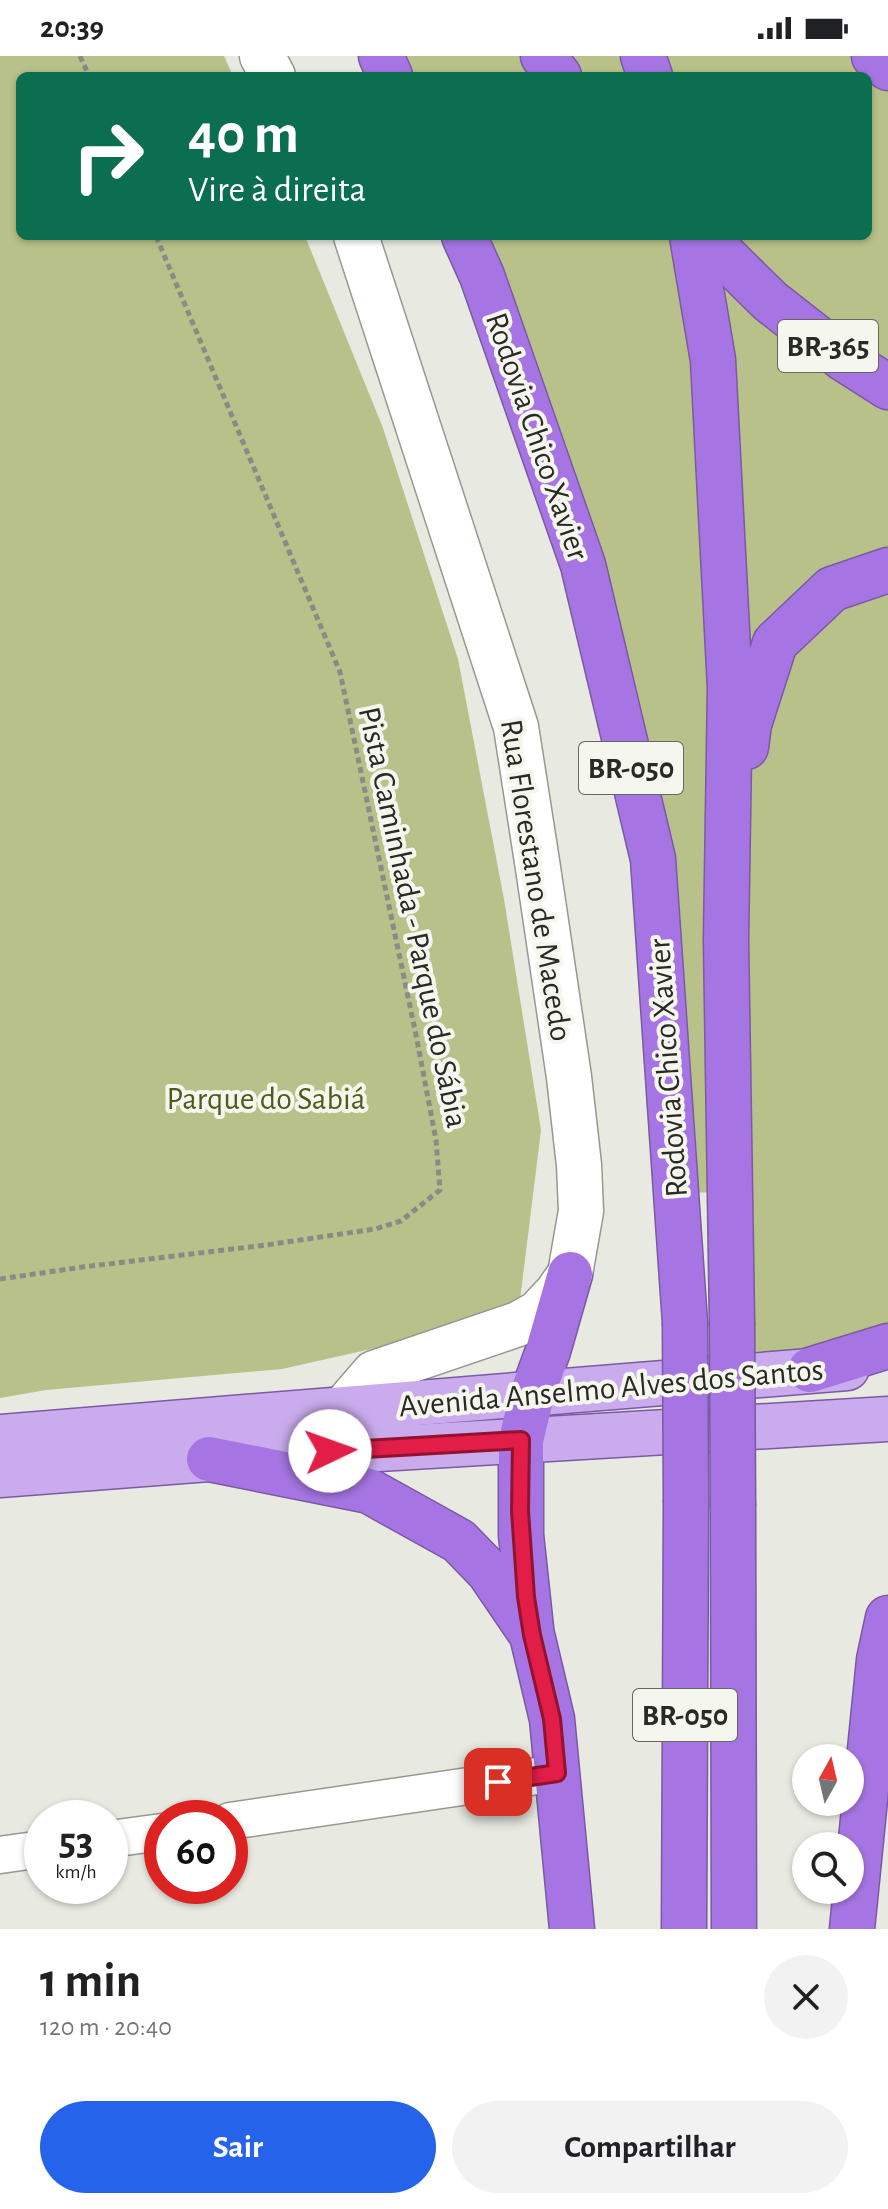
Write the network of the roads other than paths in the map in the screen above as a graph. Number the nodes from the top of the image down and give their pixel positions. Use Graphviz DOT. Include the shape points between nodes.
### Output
graph roads {
  1 [pos="543,56"];
  2 [pos="874,56"];
  3 [pos="888,68"];
  4 [pos="556,72"];
  5 [pos="357,240"];
  6 [pos="466,240"];
  7 [pos="693,240"];
  8 [pos="708,240"];
  9 [pos="888,387"];
  10 [pos="888,570"];
  11 [pos="726,940"];
  12 [pos="570,1274"];
  13 [pos="888,1346"];
  14 [pos="888,1365"];
  15 [pos="810,1370"];
  16 [pos="532,1395"];
  17 [pos="343,1409"];
  18 [pos="888,1419"];
  19 [pos="0,1437"];
  20 [pos="521,1440"];
  21 [pos="209,1459"];
  22 [pos="0,1475"];
  23 [pos="888,1618"];
  24 [pos="532,1635"];
  25 [pos="557,1773"];
  26 [pos="248,1818"];
  27 [pos="24,1852"];
  28 [pos="0,1855"];
  29 [pos="572,1929"];
  30 [pos="684,1929"];
  31 [pos="734,1929"];
  32 [pos="852,1929"];
  1 -- 4 [label="highway"];
  2 -- 3 [label="highway"];
  5 -- 12 [label="main road, Rua Florestano de Macedo" via="516,727 579,1165 581,1211"];
  6 -- 30 [label="highway, Rodovia Chico Xavier / BR-050, bridge" via="583,565 653,859 685,1323"];
  7 -- 11 [label="highway, Rodovia Chico Xavier / BR-050" via="713,360 730,688"];
  8 -- 9 [label="highway, BR-365" via="770,301"];
  10 -- 11 [label="highway" via="832,589 775,643 749,724"];
  11 -- 31 [label="highway, Rodovia Chico Xavier / BR-050, bridge"];
  12 -- 16 [label="highway"];
  12 -- 17 [label="main road, Rua Florestano de Macedo" via="538,1313 374,1373"];
  13 -- 15 [label="highway"];
  14 -- 15 [label="main road, Avenida Anselmo Alves dos Santos"];
  15 -- 16 [label="main road, Avenida Anselmo Alves dos Santos"];
  16 -- 17 [label="main road, Avenida Anselmo Alves dos Santos"];
  16 -- 20 [label="highway"];
  17 -- 19 [label="main road, Avenida Anselmo Alves dos Santos"];
  18 -- 20 [label="main road, Avenida Anselmo Alves dos Santos"];
  20 -- 21 [label="main road, Avenida Anselmo Alves dos Santos"];
  20 -- 24 [label="highway" via="521,1535"];
  21 -- 22 [label="main road, Avenida Anselmo Alves dos Santos"];
  21 -- 24 [label="highway" via="369,1491 459,1541 489,1572"];
  23 -- 32 [label="highway" via="879,1660"];
  24 -- 25 [label="highway" via="552,1719"];
  25 -- 26 [label="street"];
  25 -- 29 [label="highway"];
  27 -- 28 [label="street"];
}
